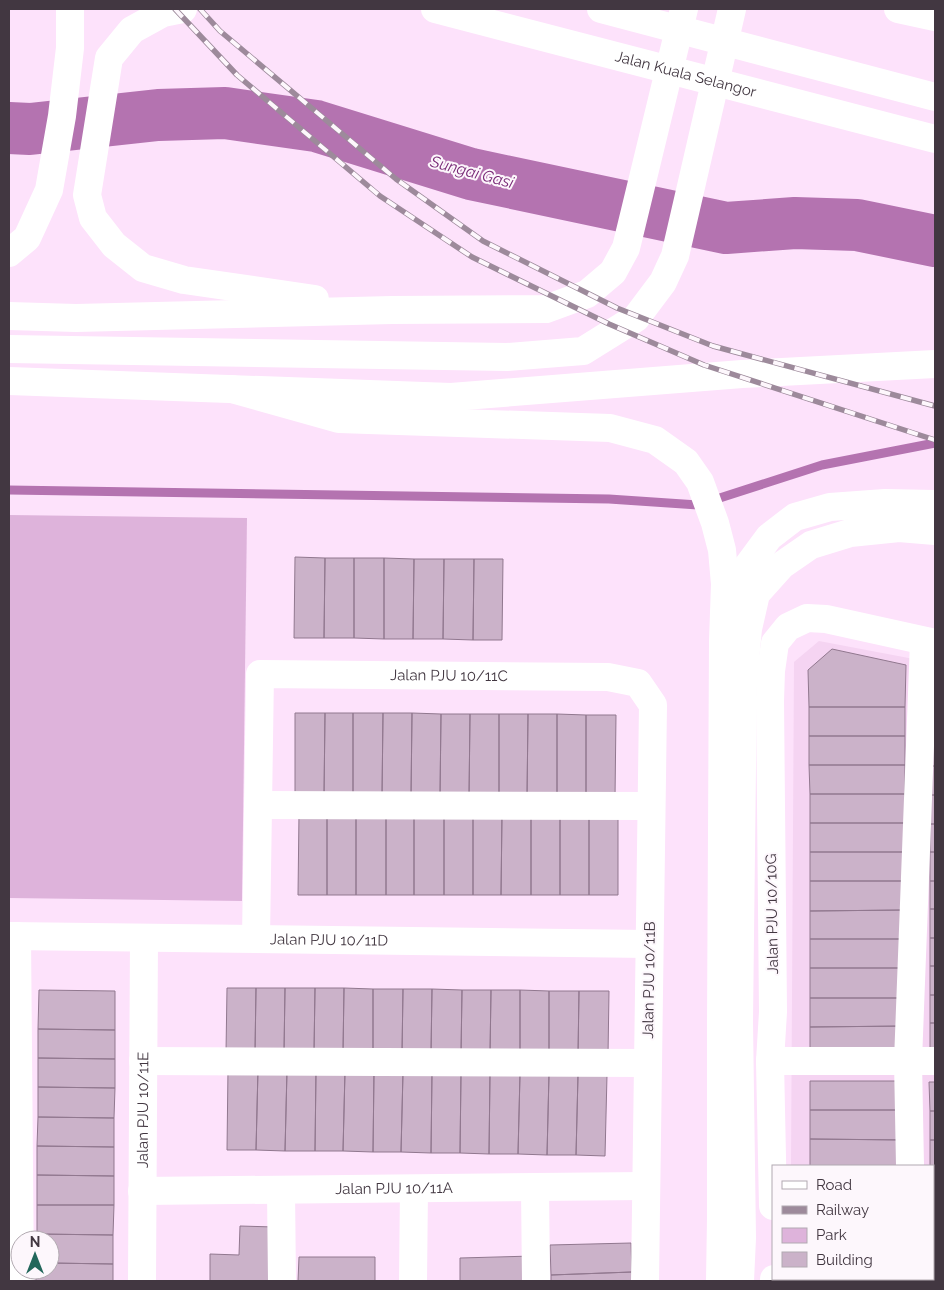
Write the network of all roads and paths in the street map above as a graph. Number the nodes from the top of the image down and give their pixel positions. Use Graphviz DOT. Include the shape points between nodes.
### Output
graph roads {
  1 [pos="70,9"];
  2 [pos="184,9"];
  3 [pos="435,9"];
  4 [pos="601,9"];
  5 [pos="684,9"];
  6 [pos="732,9"];
  7 [pos="898,9"];
  8 [pos="935,17"];
  9 [pos="935,96"];
  10 [pos="935,140"];
  11 [pos="9,253"];
  12 [pos="392,310"];
  13 [pos="9,316"];
  14 [pos="9,348"];
  15 [pos="935,364"];
  16 [pos="9,381"];
  17 [pos="232,390"];
  18 [pos="935,504"];
  19 [pos="935,531"];
  20 [pos="723,641"];
  21 [pos="930,642"];
  22 [pos="638,683"];
  23 [pos="258,805"];
  24 [pos="651,806"];
  25 [pos="13,936"];
  26 [pos="144,938"];
  27 [pos="256,939"];
  28 [pos="649,944"];
  29 [pos="773,1012"];
  30 [pos="144,1061"];
  31 [pos="770,1061"];
  32 [pos="908,1061"];
  33 [pos="935,1061"];
  34 [pos="648,1063"];
  35 [pos="739,1067"];
  36 [pos="772,1165"];
  37 [pos="910,1165"];
  38 [pos="646,1186"];
  39 [pos="535,1188"];
  40 [pos="414,1189"];
  41 [pos="281,1190"];
  42 [pos="142,1191"];
  43 [pos="20,1281"];
  44 [pos="142,1281"];
  45 [pos="282,1281"];
  46 [pos="413,1281"];
  47 [pos="536,1281"];
  48 [pos="645,1281"];
  49 [pos="720,1281"];
  50 [pos="740,1281"];
  1 -- 11 [label="main road" via="70,48 49,190 27,238"];
  2 -- 12 [label="main road" via="163,13 132,30 109,58 87,195 92,218 114,245 143,268 184,280"];
  3 -- 10 [label="main road, Jalan Kuala Selangor"];
  4 -- 9 [label="main road"];
  5 -- 12 [label="main road" via="626,248 613,272 587,294 546,309"];
  6 -- 14 [label="main road" via="675,256 663,282 636,318 583,351 507,358"];
  7 -- 8 [label="main road"];
  12 -- 13 [label="main road" via="76,318"];
  15 -- 17 [label="main road" via="742,374 452,397"];
  16 -- 17 [label="main road"];
  17 -- 20 [label="main road" via="339,419 610,428 655,440 686,462 700,482 715,523 722,550 725,584"];
  18 -- 20 [label="main road" via="830,507 796,517 769,537 738,579"];
  19 -- 35 [label="main road" via="899,528 850,533 811,545 782,565 756,594 748,630 743,681"];
  20 -- 49 [label="main road"];
  21 -- 29 [label="main road, Jalan PJU 10/10G" via="826,619 806,618 788,627 775,643 770,701"];
  21 -- 32 [label="main road"];
  22 -- 23 [label="main road, Jalan PJU 10/11C" via="608,677 260,674"];
  22 -- 24 [label="main road, Jalan PJU 10/11B" via="653,706"];
  23 -- 24 [label="main road"];
  23 -- 27 [label="main road"];
  24 -- 28 [label="main road, Jalan PJU 10/11B"];
  25 -- 26 [label="main road, Jalan PJU 10/11D"];
  25 -- 43 [label="main road"];
  26 -- 27 [label="main road, Jalan PJU 10/11D"];
  26 -- 30 [label="main road, Jalan PJU 10/11E"];
  27 -- 28 [label="main road, Jalan PJU 10/11D"];
  28 -- 34 [label="main road, Jalan PJU 10/11B"];
  29 -- 31 [label="main road, Jalan PJU 10/10G"];
  29 -- 35 [label="main road"];
  30 -- 34 [label="main road"];
  30 -- 42 [label="main road, Jalan PJU 10/11E"];
  31 -- 32 [label="main road"];
  31 -- 36 [label="main road, Jalan PJU 10/10G"];
  32 -- 33 [label="main road"];
  32 -- 37 [label="main road"];
  34 -- 38 [label="main road, Jalan PJU 10/11B"];
  35 -- 50 [label="main road"];
  38 -- 39 [label="main road, Jalan PJU 10/11A"];
  38 -- 48 [label="main road, Jalan PJU 10/11B"];
  39 -- 40 [label="main road, Jalan PJU 10/11A"];
  39 -- 47 [label="main road"];
  40 -- 41 [label="main road, Jalan PJU 10/11A"];
  40 -- 46 [label="main road"];
  41 -- 42 [label="main road, Jalan PJU 10/11A"];
  41 -- 45 [label="main road"];
  42 -- 44 [label="main road, Jalan PJU 10/11E"];
}
